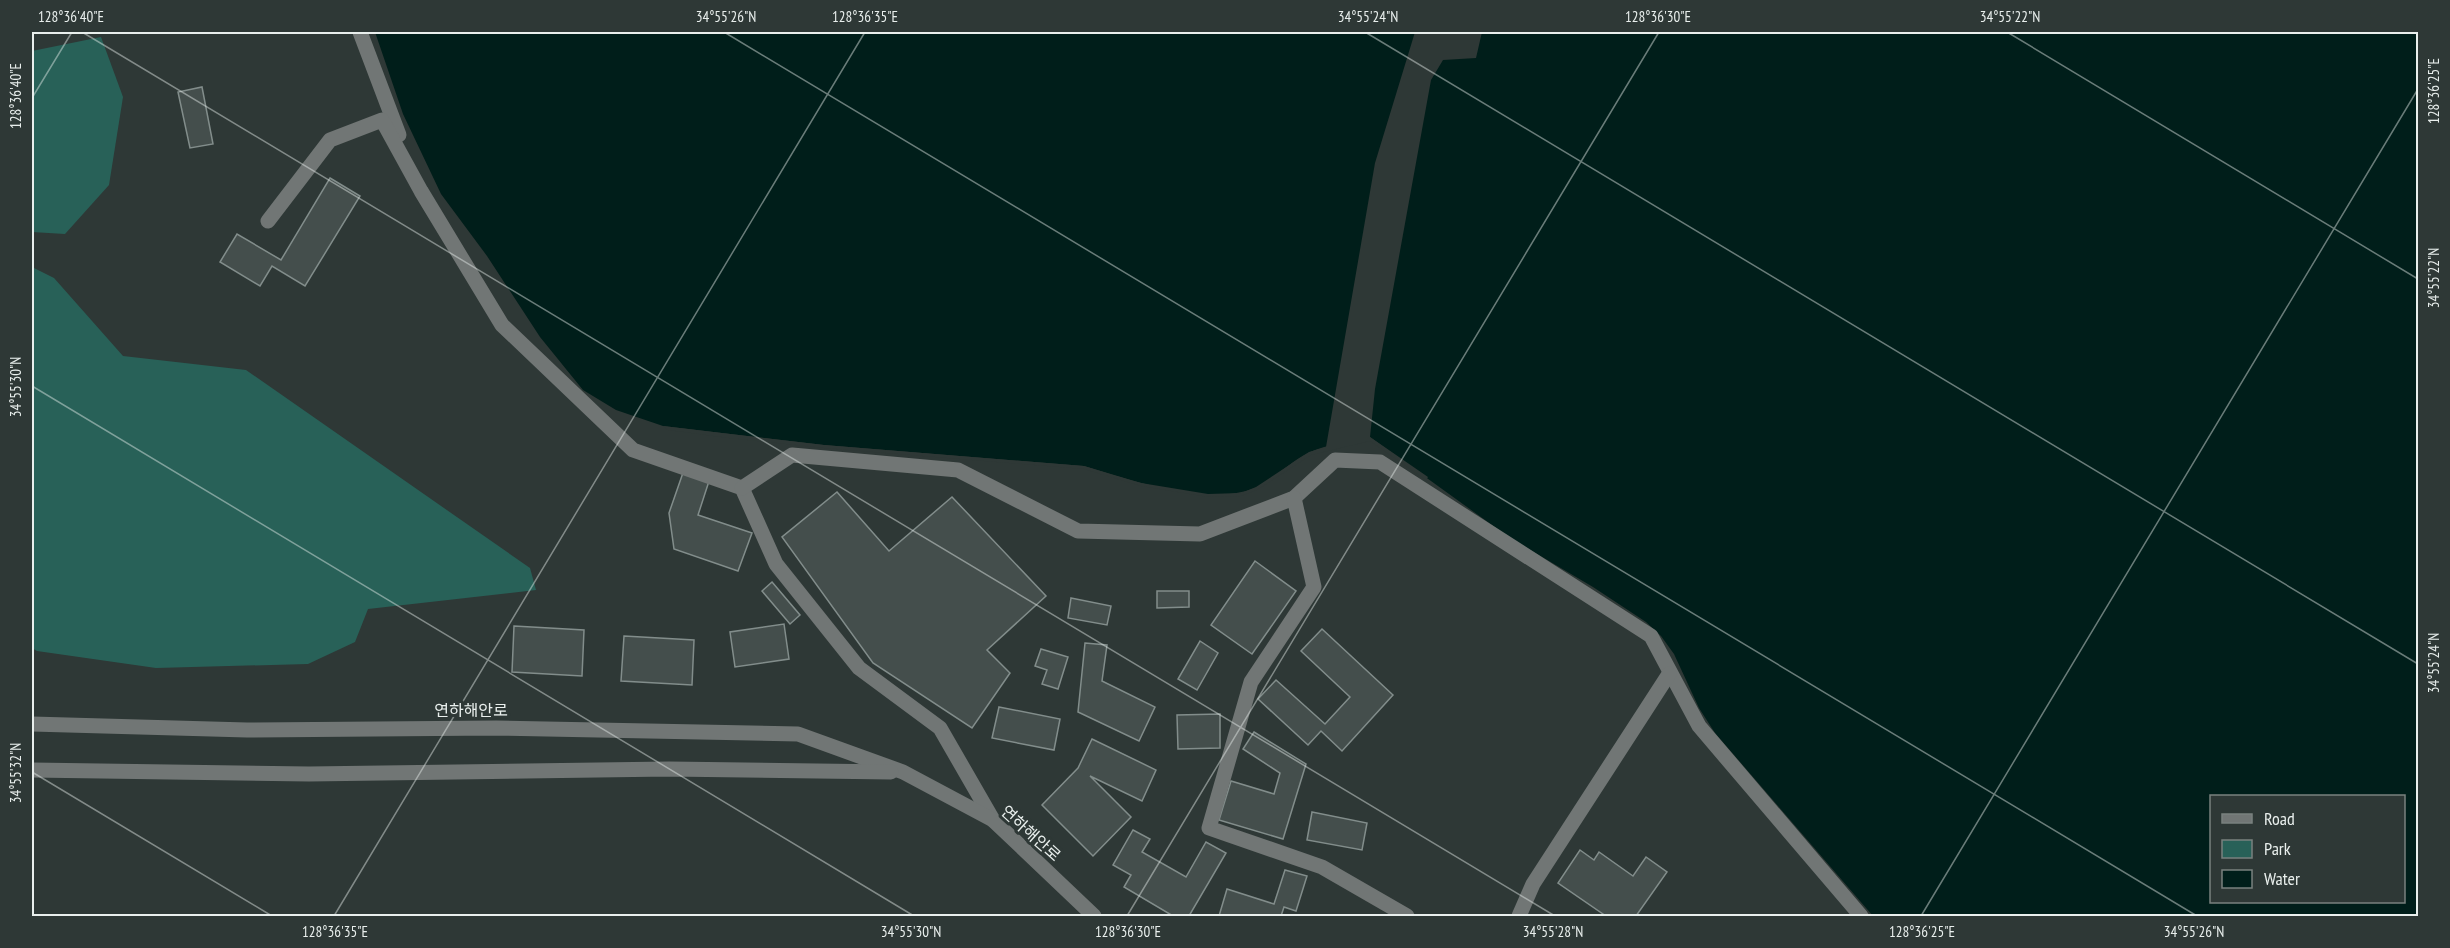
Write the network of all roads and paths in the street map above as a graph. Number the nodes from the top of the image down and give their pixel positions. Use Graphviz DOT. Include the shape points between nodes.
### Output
graph roads {
  1 [pos="360,32"];
  2 [pos="421,191"];
  3 [pos="268,221"];
  4 [pos="742,488"];
  5 [pos="1294,498"];
  6 [pos="1669,674"];
  7 [pos="32,724"];
  8 [pos="32,770"];
  9 [pos="903,772"];
  10 [pos="993,820"];
  11 [pos="1094,916"];
  12 [pos="1407,916"];
  13 [pos="1520,916"];
  14 [pos="1861,916"];
  1 -- 2 [label="street"];
  2 -- 3 [label="street" via="382,120 330,140"];
  2 -- 4 [label="street" via="502,325 633,450"];
  4 -- 5 [label="street" via="792,455 946,469 958,471 1078,531 1200,534"];
  4 -- 10 [label="street" via="776,564 859,668 940,728"];
  5 -- 6 [label="street" via="1335,460 1380,462 1651,636"];
  5 -- 12 [label="street" via="1314,587 1251,682 1209,828 1322,867"];
  6 -- 13 [label="street" via="1533,884"];
  6 -- 14 [label="street" via="1699,726"];
  7 -- 9 [label="street, 연하해안로" via="247,730 496,728 798,734"];
  8 -- 9 [label="street, 연하해안로" via="309,774 669,769"];
  9 -- 10 [label="street, 연하해안로"];
  10 -- 11 [label="street, 연하해안로"];
}
